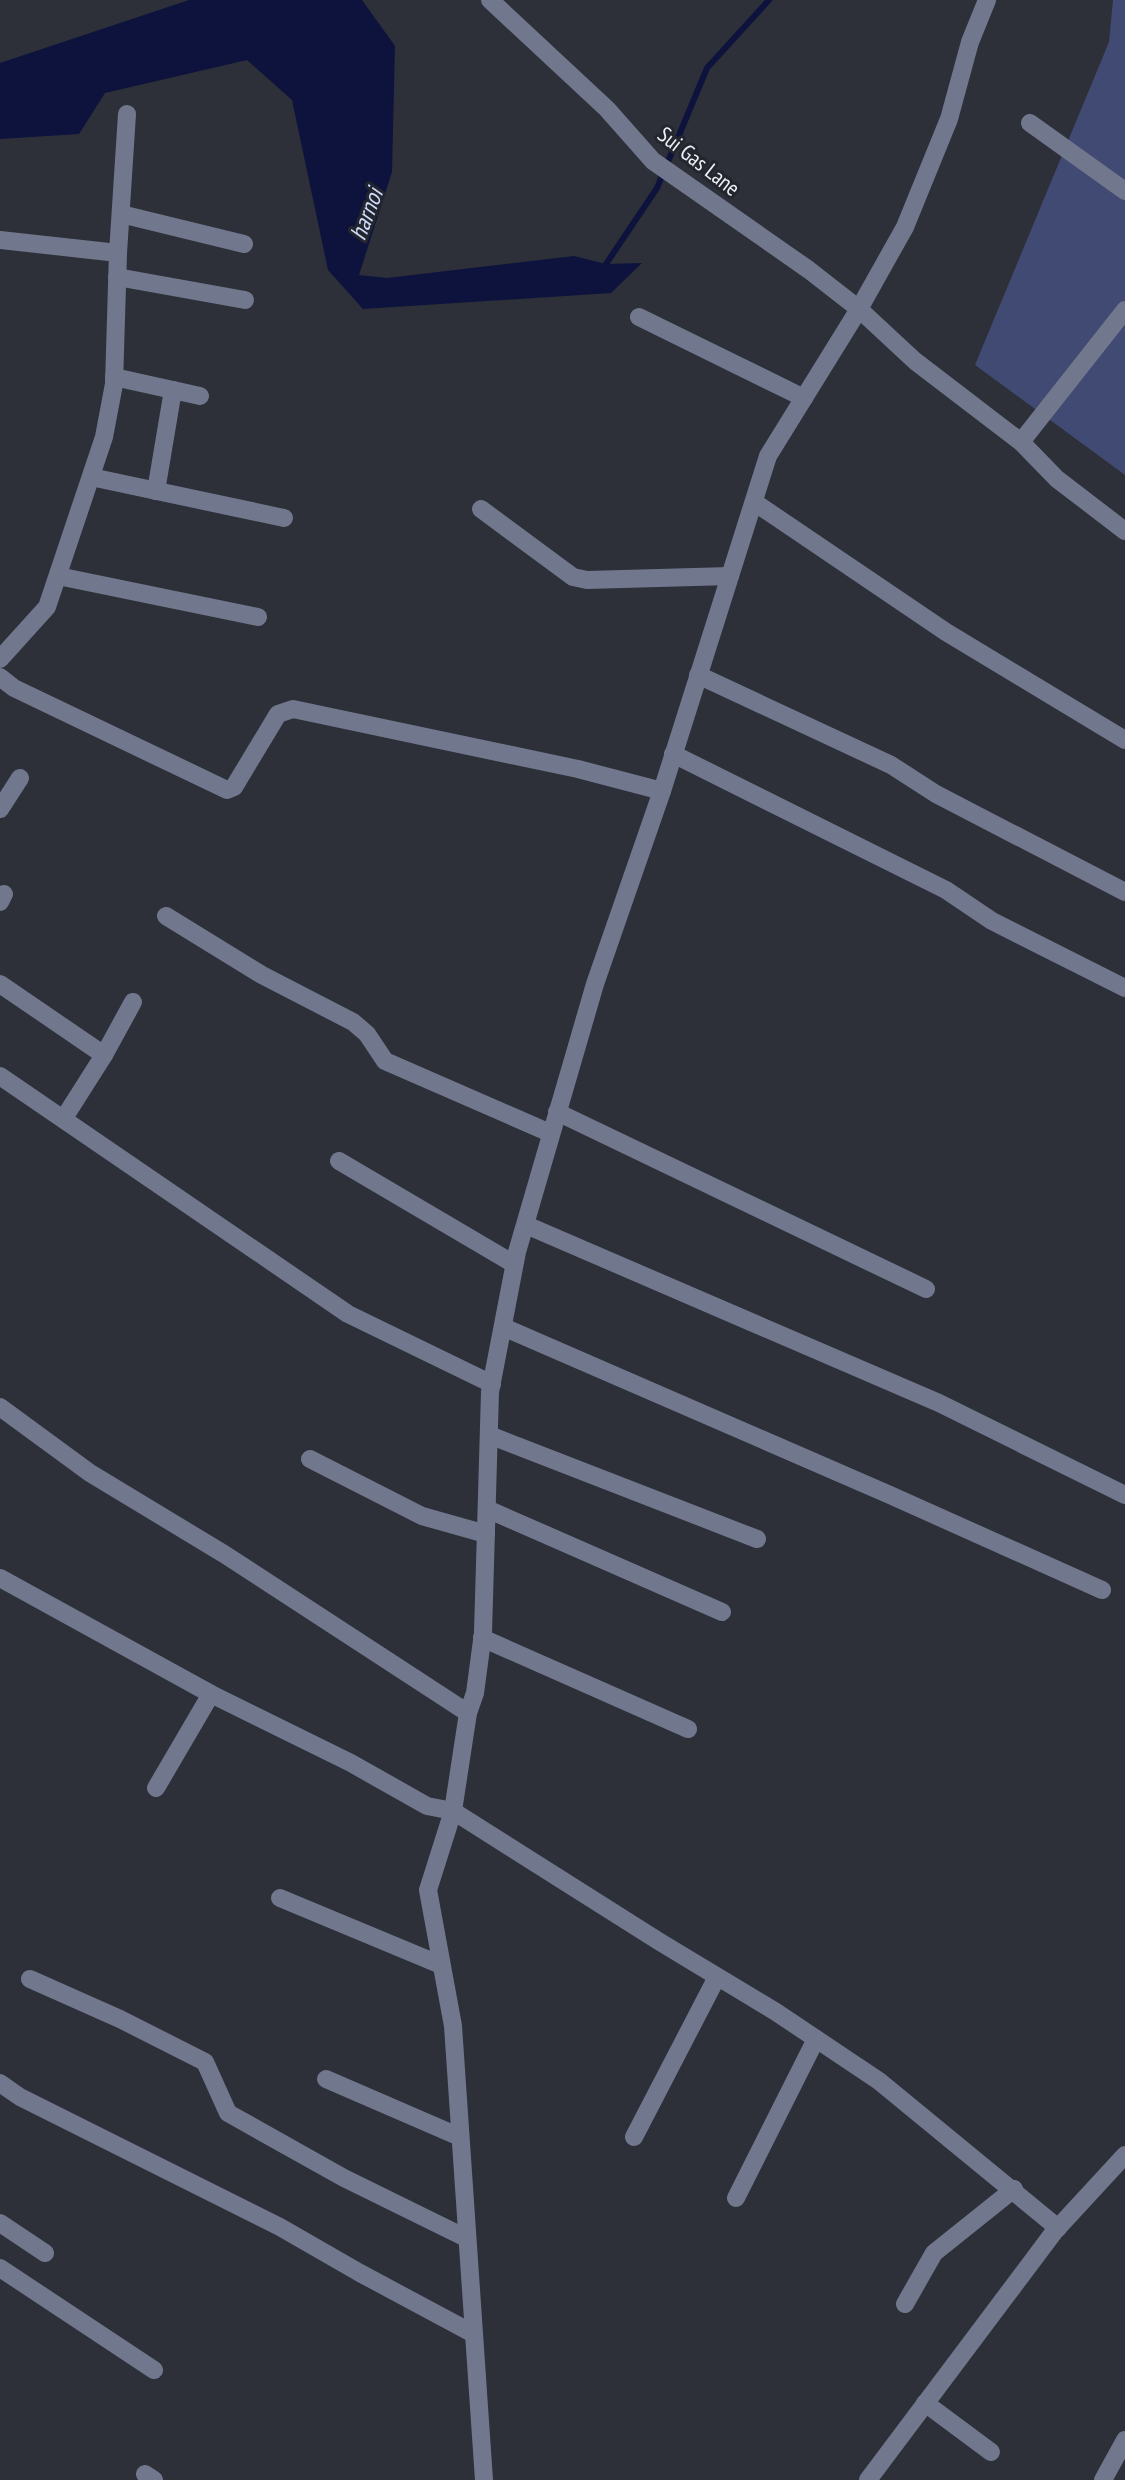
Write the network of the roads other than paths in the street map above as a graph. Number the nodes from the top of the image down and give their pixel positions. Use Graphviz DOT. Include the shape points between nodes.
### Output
graph roads {
  1 [pos="490,0"];
  2 [pos="987,0"];
  3 [pos="127,114"];
  4 [pos="1030,123"];
  5 [pos="1125,191"];
  6 [pos="121,214"];
  7 [pos="0,240"];
  8 [pos="244,244"];
  9 [pos="118,253"];
  10 [pos="117,277"];
  11 [pos="245,300"];
  12 [pos="859,309"];
  13 [pos="1125,310"];
  14 [pos="639,317"];
  15 [pos="114,377"];
  16 [pos="173,390"];
  17 [pos="200,396"];
  18 [pos="804,398"];
  19 [pos="1021,442"];
  20 [pos="91,477"];
  21 [pos="156,491"];
  22 [pos="754,502"];
  23 [pos="481,509"];
  24 [pos="284,518"];
  25 [pos="1125,531"];
  26 [pos="58,576"];
  27 [pos="730,576"];
  28 [pos="258,617"];
  29 [pos="0,659"];
  30 [pos="698,675"];
  31 [pos="0,677"];
  32 [pos="1125,740"];
  33 [pos="673,754"];
  34 [pos="20,778"];
  35 [pos="662,791"];
  36 [pos="0,809"];
  37 [pos="1125,892"];
  38 [pos="166,916"];
  39 [pos="0,984"];
  40 [pos="1125,988"];
  41 [pos="133,1002"];
  42 [pos="104,1055"];
  43 [pos="0,1076"];
  44 [pos="557,1112"];
  45 [pos="64,1118"];
  46 [pos="550,1133"];
  47 [pos="339,1161"];
  48 [pos="526,1225"];
  49 [pos="514,1264"];
  50 [pos="926,1289"];
  51 [pos="503,1327"];
  52 [pos="492,1384"];
  53 [pos="0,1407"];
  54 [pos="489,1435"];
  55 [pos="310,1459"];
  56 [pos="1125,1495"];
  57 [pos="487,1509"];
  58 [pos="486,1534"];
  59 [pos="757,1539"];
  60 [pos="0,1578"];
  61 [pos="1102,1590"];
  62 [pos="722,1612"];
  63 [pos="482,1638"];
  64 [pos="211,1694"];
  65 [pos="468,1713"];
  66 [pos="688,1729"];
  67 [pos="156,1788"];
  68 [pos="453,1811"];
  69 [pos="280,1898"];
  70 [pos="441,1965"];
  71 [pos="717,1977"];
  72 [pos="30,1979"];
  73 [pos="816,2039"];
  74 [pos="326,2079"];
  75 [pos="0,2083"];
  76 [pos="460,2137"];
  77 [pos="634,2137"];
  78 [pos="1125,2155"];
  79 [pos="1014,2189"];
  80 [pos="736,2198"];
  81 [pos="0,2223"];
  82 [pos="1058,2228"];
  83 [pos="466,2238"];
  84 [pos="45,2253"];
  85 [pos="0,2268"];
  86 [pos="905,2304"];
  87 [pos="472,2333"];
  88 [pos="154,2370"];
  89 [pos="925,2403"];
  90 [pos="1125,2440"];
  91 [pos="991,2452"];
  92 [pos="484,2480"];
  93 [pos="868,2480"];
  94 [pos="1103,2480"];
  1 -- 12 [label="street, Sui Gas Lane" via="607,109 653,161"];
  2 -- 12 [label="street" via="949,119 905,227"];
  3 -- 6 [label="street"];
  4 -- 5 [label="street"];
  6 -- 8 [label="street"];
  6 -- 9 [label="street"];
  7 -- 9 [label="street"];
  9 -- 10 [label="street"];
  10 -- 11 [label="street"];
  10 -- 15 [label="street"];
  12 -- 18 [label="street"];
  12 -- 19 [label="street, Sui Gas Lane" via="915,361"];
  13 -- 19 [label="street"];
  14 -- 18 [label="street"];
  15 -- 16 [label="street"];
  15 -- 20 [label="street"];
  16 -- 17 [label="street"];
  16 -- 21 [label="street"];
  18 -- 22 [label="street" via="768,456"];
  19 -- 25 [label="street, Sui Gas Lane" via="1057,479"];
  20 -- 21 [label="street"];
  20 -- 26 [label="street"];
  21 -- 24 [label="street"];
  22 -- 27 [label="street"];
  22 -- 32 [label="street" via="946,632"];
  23 -- 27 [label="street" via="573,577"];
  26 -- 28 [label="street"];
  26 -- 29 [label="street" via="47,607"];
  27 -- 30 [label="street"];
  30 -- 33 [label="street"];
  30 -- 37 [label="street" via="891,765 936,794"];
  31 -- 35 [label="street" via="227,790 234,787 278,714 293,709"];
  33 -- 35 [label="street"];
  33 -- 40 [label="street" via="946,890 992,921"];
  34 -- 36 [label="street"];
  35 -- 44 [label="street"];
  38 -- 46 [label="street" via="353,1022 385,1061"];
  39 -- 42 [label="street"];
  41 -- 42 [label="street"];
  42 -- 45 [label="street"];
  43 -- 45 [label="street"];
  44 -- 46 [label="street"];
  44 -- 50 [label="street"];
  45 -- 52 [label="street" via="348,1314"];
  46 -- 48 [label="street"];
  47 -- 49 [label="street"];
  48 -- 49 [label="street"];
  48 -- 56 [label="street" via="939,1403"];
  49 -- 51 [label="street"];
  51 -- 52 [label="street"];
  51 -- 61 [label="street"];
  52 -- 54 [label="street"];
  53 -- 65 [label="street" via="90,1473"];
  54 -- 57 [label="street"];
  54 -- 59 [label="street"];
  55 -- 58 [label="street" via="422,1516"];
  57 -- 58 [label="street"];
  57 -- 62 [label="street"];
  58 -- 63 [label="street"];
  60 -- 64 [label="street"];
  63 -- 65 [label="street"];
  63 -- 66 [label="street"];
  64 -- 67 [label="street"];
  64 -- 68 [label="street" via="427,1806"];
  65 -- 68 [label="street"];
  68 -- 70 [label="street" via="428,1890"];
  68 -- 71 [label="street"];
  69 -- 70 [label="street"];
  70 -- 76 [label="street" via="453,2026"];
  71 -- 73 [label="street"];
  71 -- 77 [label="street"];
  72 -- 83 [label="street" via="205,2062 228,2113"];
  73 -- 79 [label="street" via="879,2081"];
  73 -- 80 [label="street"];
  74 -- 76 [label="street"];
  75 -- 87 [label="street"];
  76 -- 83 [label="street"];
  78 -- 82 [label="street"];
  79 -- 82 [label="street"];
  79 -- 86 [label="street" via="934,2253"];
  81 -- 84 [label="street"];
  82 -- 89 [label="street"];
  83 -- 87 [label="street"];
  85 -- 88 [label="street"];
  87 -- 92 [label="street"];
  89 -- 91 [label="street"];
  89 -- 93 [label="street"];
  90 -- 94 [label="street"];
}
